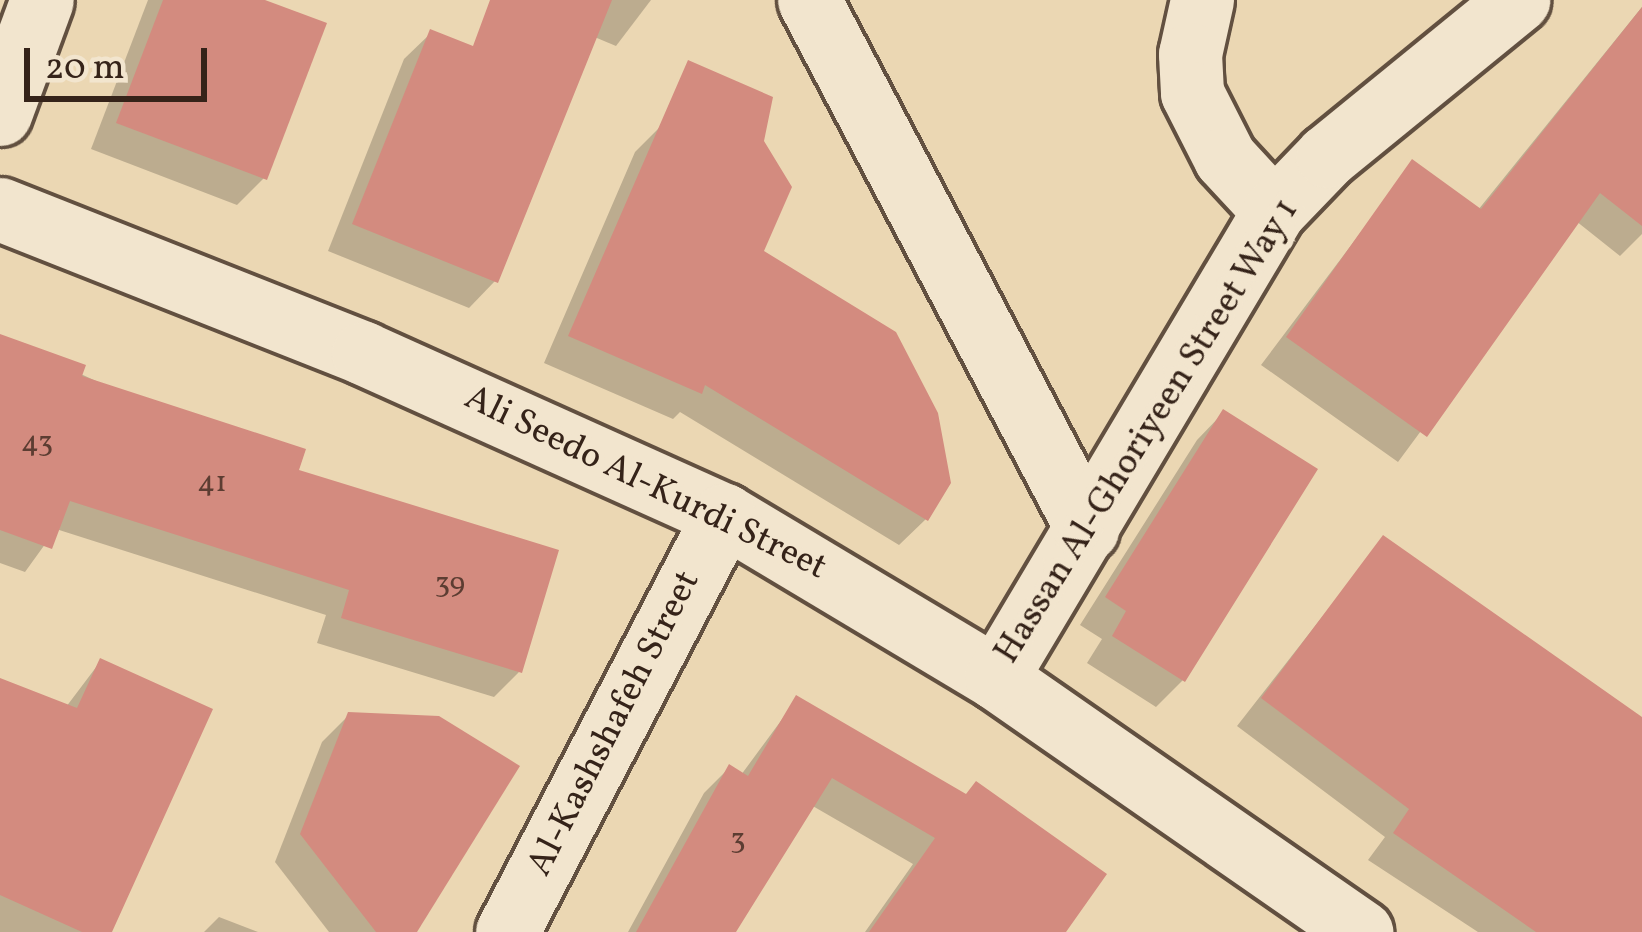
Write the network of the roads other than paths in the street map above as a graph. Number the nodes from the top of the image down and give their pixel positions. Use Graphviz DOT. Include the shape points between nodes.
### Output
graph roads {
  1 [pos="42,0"];
  2 [pos="809,0"];
  3 [pos="1202,0"];
  4 [pos="1518,0"];
  5 [pos="0,114"];
  6 [pos="0,209"];
  7 [pos="1274,211"];
  8 [pos="724,515"];
  9 [pos="1087,529"];
  10 [pos="996,677"];
  11 [pos="507,932"];
  12 [pos="1361,932"];
  1 -- 5 [label="street"];
  2 -- 9 [label="street"];
  3 -- 7 [label="street" via="1190,54 1192,93 1225,158"];
  4 -- 7 [label="street, Hassan Al-Ghoriyeen Street Way 1" via="1328,156"];
  6 -- 8 [label="street, Ali Seedo Al-Kurdi Street" via="384,362"];
  7 -- 9 [label="street, Hassan Al-Ghoriyeen Street Way 1"];
  8 -- 10 [label="street, Ali Seedo Al-Kurdi Street"];
  8 -- 11 [label="street, Al-Kashshafeh Street"];
  9 -- 10 [label="street, Hassan Al-Ghoriyeen Street Way 1"];
  10 -- 12 [label="street, Ali Seedo Al-Kurdi Street"];
}
